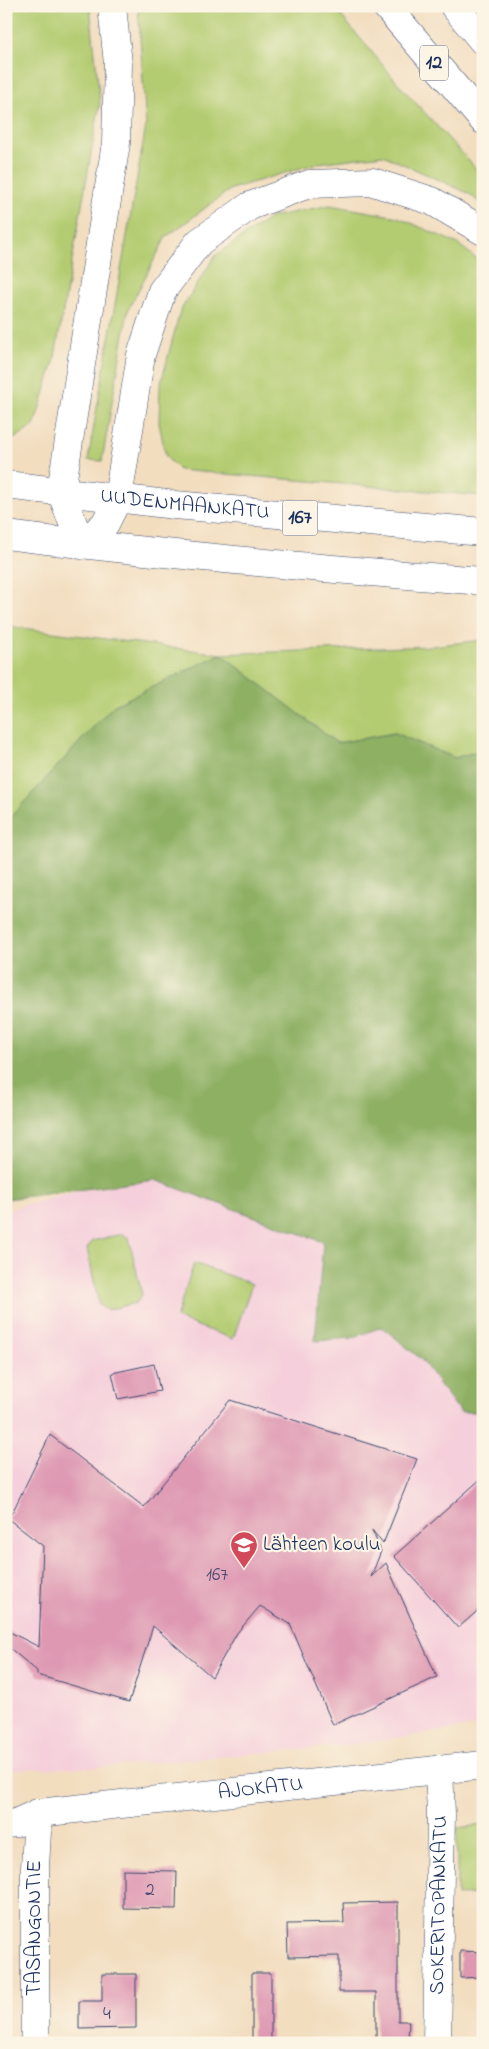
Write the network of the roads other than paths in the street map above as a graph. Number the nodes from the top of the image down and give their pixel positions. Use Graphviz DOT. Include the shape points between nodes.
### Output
graph roads {
  1 [pos="112,6"];
  2 [pos="386,6"];
  3 [pos="454,6"];
  4 [pos="483,41"];
  5 [pos="483,120"];
  6 [pos="483,231"];
  7 [pos="6,485"];
  8 [pos="62,492"];
  9 [pos="118,498"];
  10 [pos="483,532"];
  11 [pos="6,535"];
  12 [pos="81,545"];
  13 [pos="483,581"];
  14 [pos="483,1765"];
  15 [pos="440,1770"];
  16 [pos="6,1805"];
  17 [pos="38,1813"];
  18 [pos="6,1824"];
  19 [pos="35,2043"];
  20 [pos="437,2043"];
  1 -- 8 [label="main road" via="118,64 116,143"];
  2 -- 5 [label="main road, 12"];
  3 -- 4 [label="main road, 12"];
  6 -- 9 [label="main road" via="432,200 373,182 308,184 250,206 199,242 162,291 140,356"];
  7 -- 8 [label="main road, UUDENMAANKATU / 167"];
  8 -- 9 [label="main road, UUDENMAANKATU / 167"];
  8 -- 12 [label="main road"];
  9 -- 10 [label="main road, UUDENMAANKATU / 167"];
  9 -- 12 [label="main road" via="105,524"];
  11 -- 12 [label="main road"];
  12 -- 13 [label="main road" via="305,568"];
  14 -- 15 [label="main road, AJOKATU"];
  15 -- 17 [label="main road, AJOKATU"];
  15 -- 20 [label="main road, SOKERITOPANKATU"];
  16 -- 17 [label="main road, AJOKATU" via="16,1804"];
  17 -- 18 [label="main road, AJOKATU"];
  17 -- 19 [label="main road, TASANGONTIE"];
}
